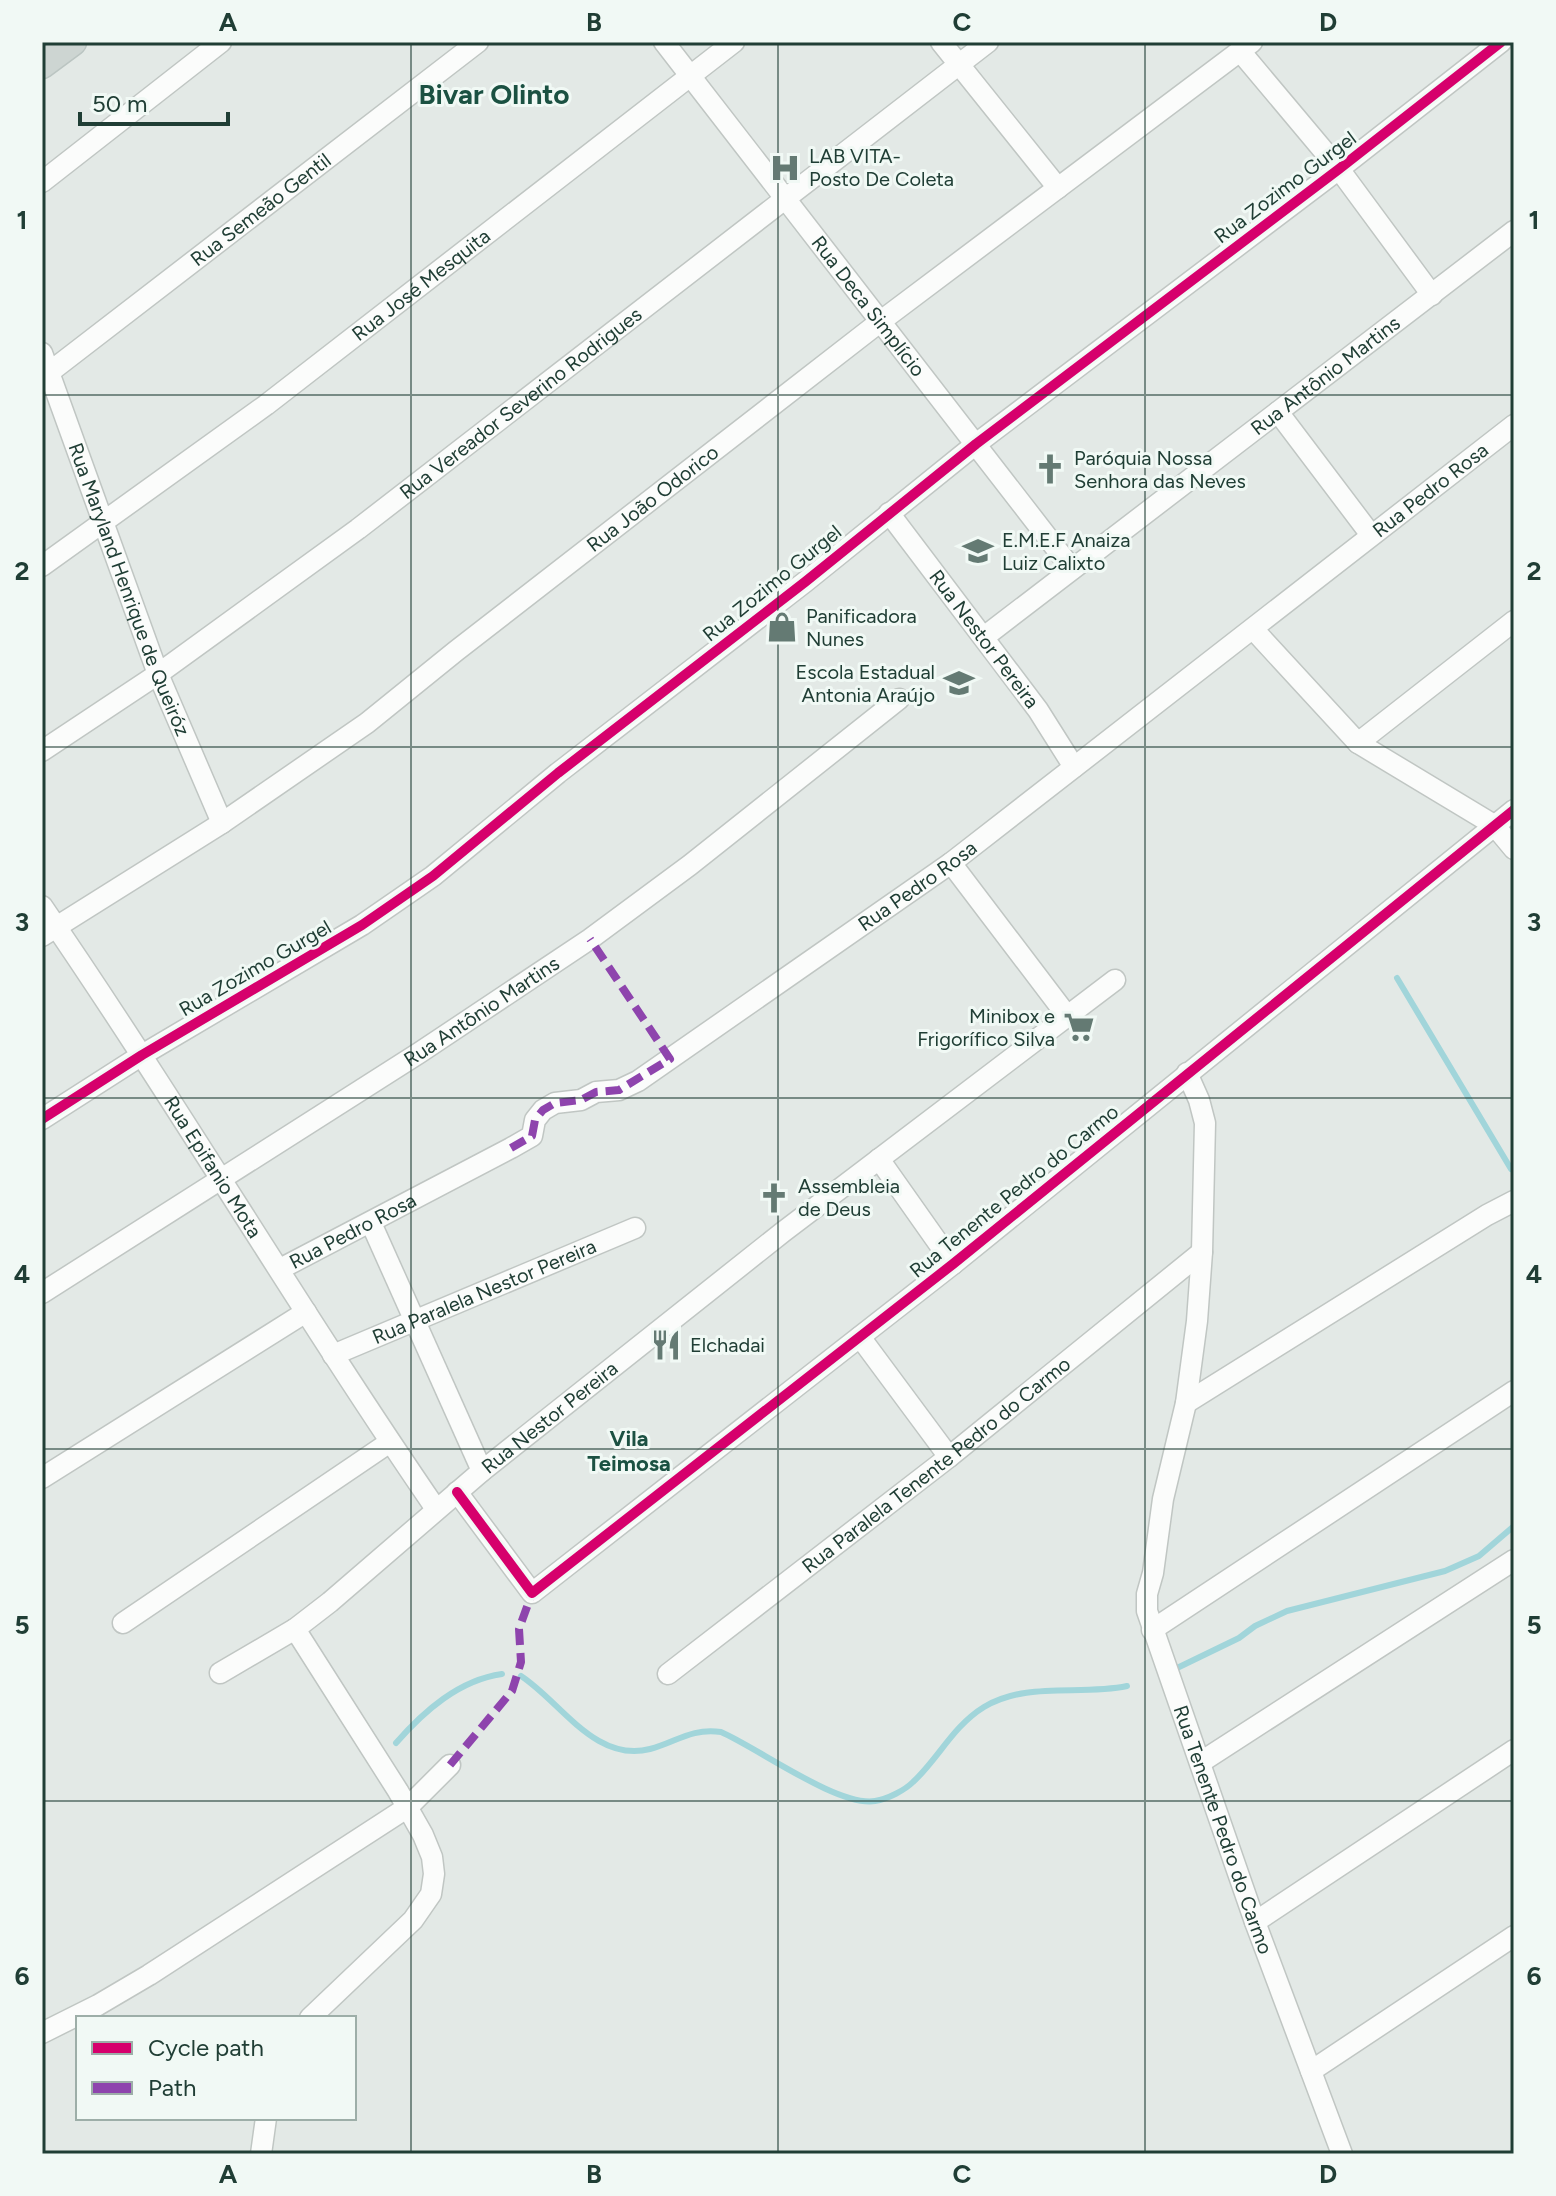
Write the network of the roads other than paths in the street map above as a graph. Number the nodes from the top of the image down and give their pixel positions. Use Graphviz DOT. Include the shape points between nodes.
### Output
graph roads {
  1 [pos="73,42"];
  2 [pos="221,42"];
  3 [pos="478,42"];
  4 [pos="664,42"];
  5 [pos="734,42"];
  6 [pos="941,42"];
  7 [pos="988,42"];
  8 [pos="1501,42"];
  9 [pos="1246,47"];
  10 [pos="958,64"];
  11 [pos="42,65"];
  12 [pos="689,76"];
  13 [pos="1339,169"];
  14 [pos="42,182"];
  15 [pos="1058,188"];
  16 [pos="786,200"];
  17 [pos="1514,231"];
  18 [pos="1432,295"];
  19 [pos="881,321"];
  20 [pos="42,353"];
  21 [pos="46,375"];
  22 [pos="1278,412"];
  23 [pos="1514,425"];
  24 [pos="976,444"];
  25 [pos="889,513"];
  26 [pos="103,524"];
  27 [pos="1371,535"];
  28 [pos="42,566"];
  29 [pos="1072,569"];
  30 [pos="1514,621"];
  31 [pos="1253,629"];
  32 [pos="984,637"];
  33 [pos="158,674"];
  34 [pos="899,699"];
  35 [pos="1358,743"];
  36 [pos="42,751"];
  37 [pos="1074,767"];
  38 [pos="1514,810"];
  39 [pos="222,823"];
  40 [pos="1494,825"];
  41 [pos="1514,849"];
  42 [pos="951,863"];
  43 [pos="42,906"];
  44 [pos="49,931"];
  45 [pos="1115,980"];
  46 [pos="1068,1017"];
  47 [pos="142,1055"];
  48 [pos="1187,1073"];
  49 [pos="42,1119"];
  50 [pos="879,1159"];
  51 [pos="221,1178"];
  52 [pos="1514,1201"];
  53 [pos="371,1223"];
  54 [pos="635,1228"];
  55 [pos="1202,1252"];
  56 [pos="953,1264"];
  57 [pos="280,1269"];
  58 [pos="42,1293"];
  59 [pos="306,1312"];
  60 [pos="413,1321"];
  61 [pos="860,1337"];
  62 [pos="333,1355"];
  63 [pos="1514,1391"];
  64 [pos="1186,1403"];
  65 [pos="390,1442"];
  66 [pos="949,1457"];
  67 [pos="482,1471"];
  68 [pos="42,1478"];
  69 [pos="457,1492"];
  70 [pos="436,1509"];
  71 [pos="1514,1560"];
  72 [pos="123,1623"];
  73 [pos="295,1629"];
  74 [pos="1152,1630"];
  75 [pos="220,1673"];
  76 [pos="668,1674"];
  77 [pos="1514,1750"];
  78 [pos="1201,1762"];
  79 [pos="450,1765"];
  80 [pos="408,1807"];
  81 [pos="1255,1922"];
  82 [pos="1514,1936"];
  83 [pos="312,2016"];
  84 [pos="42,2033"];
  85 [pos="1311,2071"];
  86 [pos="266,2120"];
  87 [pos="261,2154"];
  88 [pos="1342,2154"];
  1 -- 11 [label="main road"];
  2 -- 14 [label="street"];
  3 -- 21 [label="street, Rua Semeão Gentil"];
  4 -- 12 [label="street, Rua Deca Simplício"];
  5 -- 12 [label="street, Rua José Mesquita"];
  6 -- 10 [label="street"];
  7 -- 10 [label="street, Rua Vereador Severino Rodrigues"];
  8 -- 13 [label="street, Rua Zozimo Gurgel"];
  9 -- 13 [label="street"];
  9 -- 15 [label="street, Rua João Odorico"];
  10 -- 15 [label="street"];
  10 -- 16 [label="street, Rua Vereador Severino Rodrigues"];
  12 -- 16 [label="street, Rua Deca Simplício"];
  12 -- 26 [label="street, Rua José Mesquita" via="266,405"];
  13 -- 18 [label="street"];
  13 -- 24 [label="street, Rua Zozimo Gurgel"];
  15 -- 19 [label="street, Rua João Odorico"];
  16 -- 19 [label="street, Rua Deca Simplício"];
  16 -- 33 [label="street, Rua Vereador Severino Rodrigues" via="358,529"];
  17 -- 18 [label="street, Rua Antônio Martins"];
  18 -- 22 [label="street, Rua Antônio Martins"];
  19 -- 24 [label="street, Rua Deca Simplício"];
  19 -- 39 [label="street, Rua João Odorico" via="367,723"];
  20 -- 21 [label="street, Rua Maryland Henrique de Queiróz"];
  21 -- 26 [label="street, Rua Maryland Henrique de Queiróz"];
  22 -- 27 [label="street"];
  22 -- 29 [label="street, Rua Antônio Martins"];
  23 -- 27 [label="street, Rua Pedro Rosa"];
  24 -- 25 [label="street, Rua Zozimo Gurgel"];
  24 -- 29 [label="street, Rua Deca Simplício"];
  25 -- 32 [label="street, Rua Nestor Pereira"];
  25 -- 47 [label="street, Rua Zozimo Gurgel" via="433,876 349,934"];
  26 -- 28 [label="street, Rua José Mesquita"];
  26 -- 33 [label="street, Rua Maryland Henrique de Queiróz"];
  27 -- 31 [label="street, Rua Pedro Rosa"];
  29 -- 32 [label="street, Rua Antônio Martins"];
  30 -- 35 [label="street"];
  31 -- 35 [label="street"];
  31 -- 37 [label="street, Rua Pedro Rosa"];
  32 -- 37 [label="street, Rua Nestor Pereira"];
  33 -- 36 [label="street, Rua Vereador Severino Rodrigues"];
  33 -- 39 [label="street, Rua Maryland Henrique de Queiróz"];
  34 -- 51 [label="street, Rua Antônio Martins" via="590,939"];
  35 -- 40 [label="street"];
  37 -- 42 [label="street, Rua Pedro Rosa"];
  38 -- 40 [label="street, Rua Tenente Pedro do Carmo"];
  39 -- 44 [label="street, Rua João Odorico"];
  40 -- 41 [label="street"];
  40 -- 48 [label="street, Rua Tenente Pedro do Carmo"];
  42 -- 46 [label="street"];
  42 -- 53 [label="street, Rua Pedro Rosa" via="670,1059 619,1090 555,1103 535,1120 532,1136"];
  43 -- 44 [label="street, Rua Epifanio Mota"];
  44 -- 47 [label="street, Rua Epifanio Mota"];
  45 -- 46 [label="street, Rua Nestor Pereira"];
  46 -- 50 [label="street, Rua Nestor Pereira"];
  47 -- 49 [label="street, Rua Zozimo Gurgel"];
  47 -- 51 [label="street, Rua Epifanio Mota"];
  48 -- 55 [label="street, Rua Tenente Pedro do Carmo" via="1205,1123"];
  48 -- 56 [label="street, Rua Tenente Pedro do Carmo"];
  50 -- 56 [label="street"];
  50 -- 67 [label="street, Rua Nestor Pereira"];
  51 -- 57 [label="street, Rua Epifanio Mota"];
  51 -- 58 [label="street, Rua Antônio Martins"];
  52 -- 64 [label="street"];
  53 -- 57 [label="street, Rua Pedro Rosa"];
  53 -- 60 [label="street"];
  54 -- 60 [label="street, Rua Paralela Nestor Pereira"];
  55 -- 64 [label="street, Rua Tenente Pedro do Carmo"];
  55 -- 66 [label="street, Rua Paralela Tenente Pedro do Carmo"];
  56 -- 61 [label="street, Rua Tenente Pedro do Carmo"];
  57 -- 59 [label="street, Rua Epifanio Mota"];
  59 -- 62 [label="street, Rua Epifanio Mota"];
  59 -- 68 [label="street"];
  60 -- 62 [label="street, Rua Paralela Nestor Pereira"];
  60 -- 67 [label="street"];
  61 -- 66 [label="street"];
  61 -- 69 [label="street, Rua Tenente Pedro do Carmo" via="532,1593"];
  62 -- 65 [label="street, Rua Epifanio Mota"];
  63 -- 74 [label="street"];
  64 -- 74 [label="street, Rua Tenente Pedro do Carmo" via="1147,1594"];
  65 -- 70 [label="street, Rua Epifanio Mota"];
  65 -- 72 [label="street"];
  66 -- 76 [label="street, Rua Paralela Tenente Pedro do Carmo"];
  67 -- 69 [label="street, Rua Nestor Pereira"];
  69 -- 70 [label="street, Rua Nestor Pereira"];
  70 -- 73 [label="street, Rua Nestor Pereira"];
  71 -- 78 [label="street"];
  73 -- 75 [label="street, Rua Nestor Pereira"];
  73 -- 80 [label="street"];
  74 -- 78 [label="street, Rua Tenente Pedro do Carmo"];
  77 -- 81 [label="street"];
  78 -- 81 [label="street, Rua Tenente Pedro do Carmo"];
  79 -- 80 [label="street"];
  80 -- 83 [label="street" via="432,1857 431,1894 413,1920"];
  80 -- 84 [label="street" via="149,1975"];
  81 -- 85 [label="street, Rua Tenente Pedro do Carmo"];
  82 -- 85 [label="street"];
  85 -- 88 [label="street, Rua Tenente Pedro do Carmo"];
  86 -- 87 [label="street"];
}
